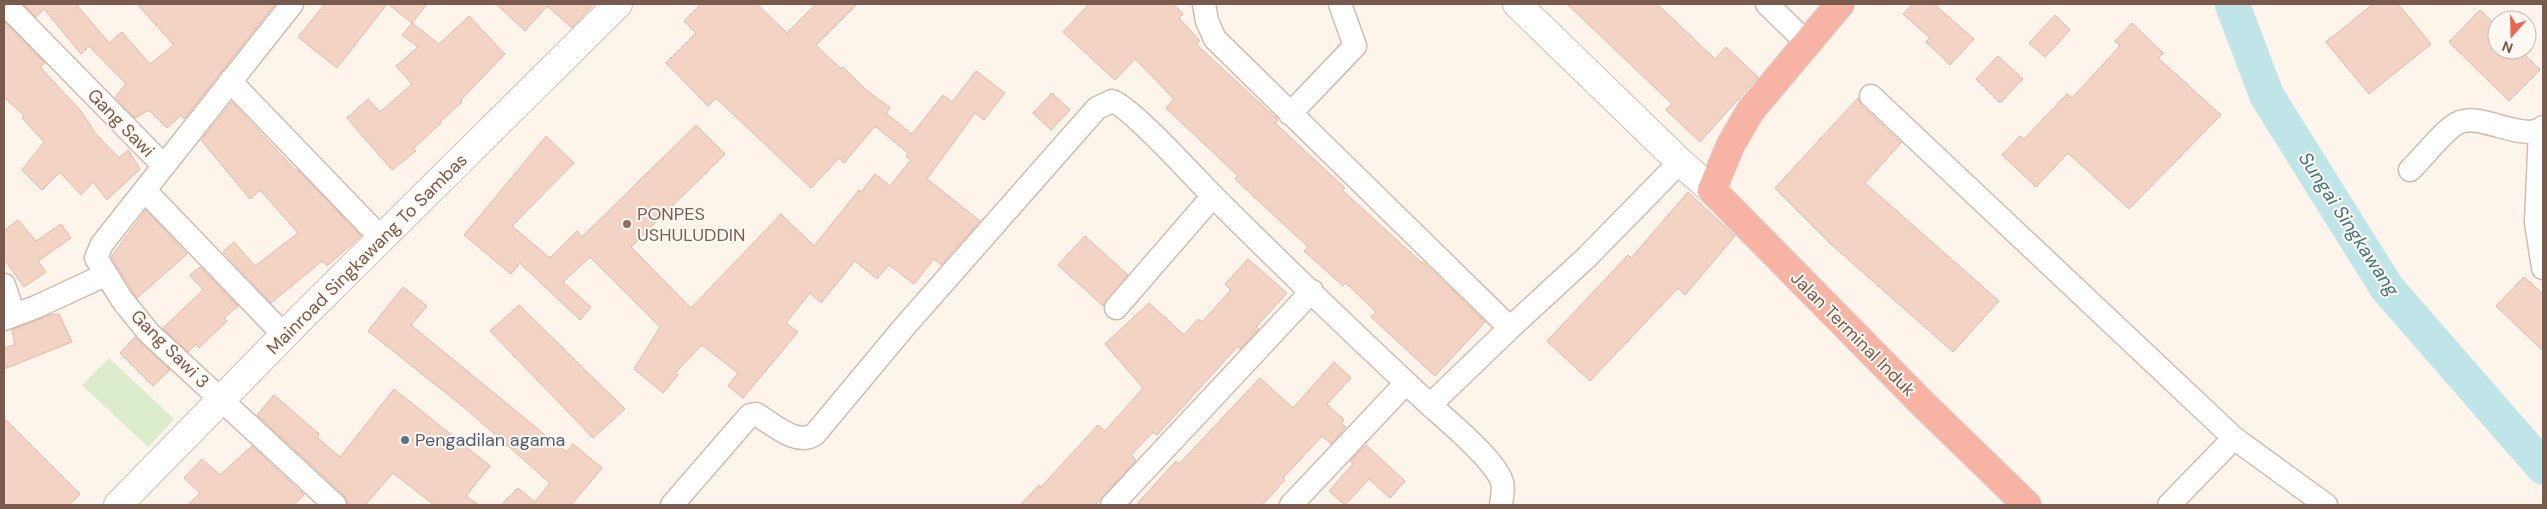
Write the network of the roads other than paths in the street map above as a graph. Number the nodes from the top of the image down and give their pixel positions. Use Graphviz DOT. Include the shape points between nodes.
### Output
graph roads {
  1 [pos="5,4"];
  2 [pos="292,4"];
  3 [pos="618,4"];
  4 [pos="1204,4"];
  5 [pos="1340,4"];
  6 [pos="1517,4"];
  7 [pos="1767,4"];
  8 [pos="1840,4"];
  9 [pos="1806,42"];
  10 [pos="230,81"];
  11 [pos="1872,96"];
  12 [pos="1290,114"];
  13 [pos="2542,129"];
  14 [pos="1680,162"];
  15 [pos="163,165"];
  16 [pos="2410,170"];
  17 [pos="1712,190"];
  18 [pos="1213,196"];
  19 [pos="152,198"];
  20 [pos="382,239"];
  21 [pos="2543,268"];
  22 [pos="105,275"];
  23 [pos="4,285"];
  24 [pos="1312,290"];
  25 [pos="1116,308"];
  26 [pos="9,317"];
  27 [pos="1510,328"];
  28 [pos="284,335"];
  29 [pos="1406,383"];
  30 [pos="222,401"];
  31 [pos="1430,405"];
  32 [pos="2234,438"];
  33 [pos="118,505"];
  34 [pos="335,505"];
  35 [pos="672,505"];
  36 [pos="1112,505"];
  37 [pos="1291,505"];
  38 [pos="1501,505"];
  39 [pos="2027,505"];
  40 [pos="2169,505"];
  41 [pos="2326,505"];
  1 -- 15 [label="street, Gang Sawi"];
  2 -- 10 [label="street, Gang Sawi"];
  3 -- 20 [label="street, Mainroad Singkawang To Sambas"];
  4 -- 12 [label="street" via="1215,39"];
  5 -- 12 [label="street" via="1355,46"];
  6 -- 14 [label="street, Jalan Terminal Induk"];
  7 -- 9 [label="street"];
  8 -- 9 [label="highway"];
  9 -- 17 [label="highway" via="1751,110 1731,144"];
  10 -- 15 [label="street, Gang Sawi"];
  10 -- 20 [label="street"];
  11 -- 32 [label="street"];
  12 -- 27 [label="street"];
  13 -- 16 [label="street" via="2516,130 2478,121 2461,121 2446,131"];
  13 -- 21 [label="street" via="2536,222"];
  14 -- 17 [label="street, Jalan Terminal Induk"];
  14 -- 27 [label="street" via="1587,257"];
  15 -- 22 [label="street, Gang Sawi 3" via="102,244 96,258"];
  17 -- 39 [label="highway, Jalan Terminal Induk"];
  18 -- 24 [label="street"];
  18 -- 25 [label="street"];
  18 -- 35 [label="street" via="1122,106 1112,101 1104,104 1097,108 905,326 815,434 807,440 798,440 756,414 750,415"];
  19 -- 28 [label="street"];
  20 -- 28 [label="street, Mainroad Singkawang To Sambas"];
  22 -- 26 [label="street"];
  22 -- 30 [label="street, Gang Sawi 3" via="149,333"];
  23 -- 26 [label="street"];
  24 -- 29 [label="street"];
  24 -- 36 [label="street"];
  27 -- 31 [label="street"];
  28 -- 30 [label="street, Mainroad Singkawang To Sambas"];
  29 -- 31 [label="street"];
  29 -- 37 [label="street"];
  30 -- 33 [label="street, Mainroad Singkawang To Sambas"];
  30 -- 34 [label="street, Gang Sawi 3"];
  31 -- 38 [label="street" via="1470,441 1498,474 1504,492"];
  32 -- 40 [label="street"];
  32 -- 41 [label="street"];
}
